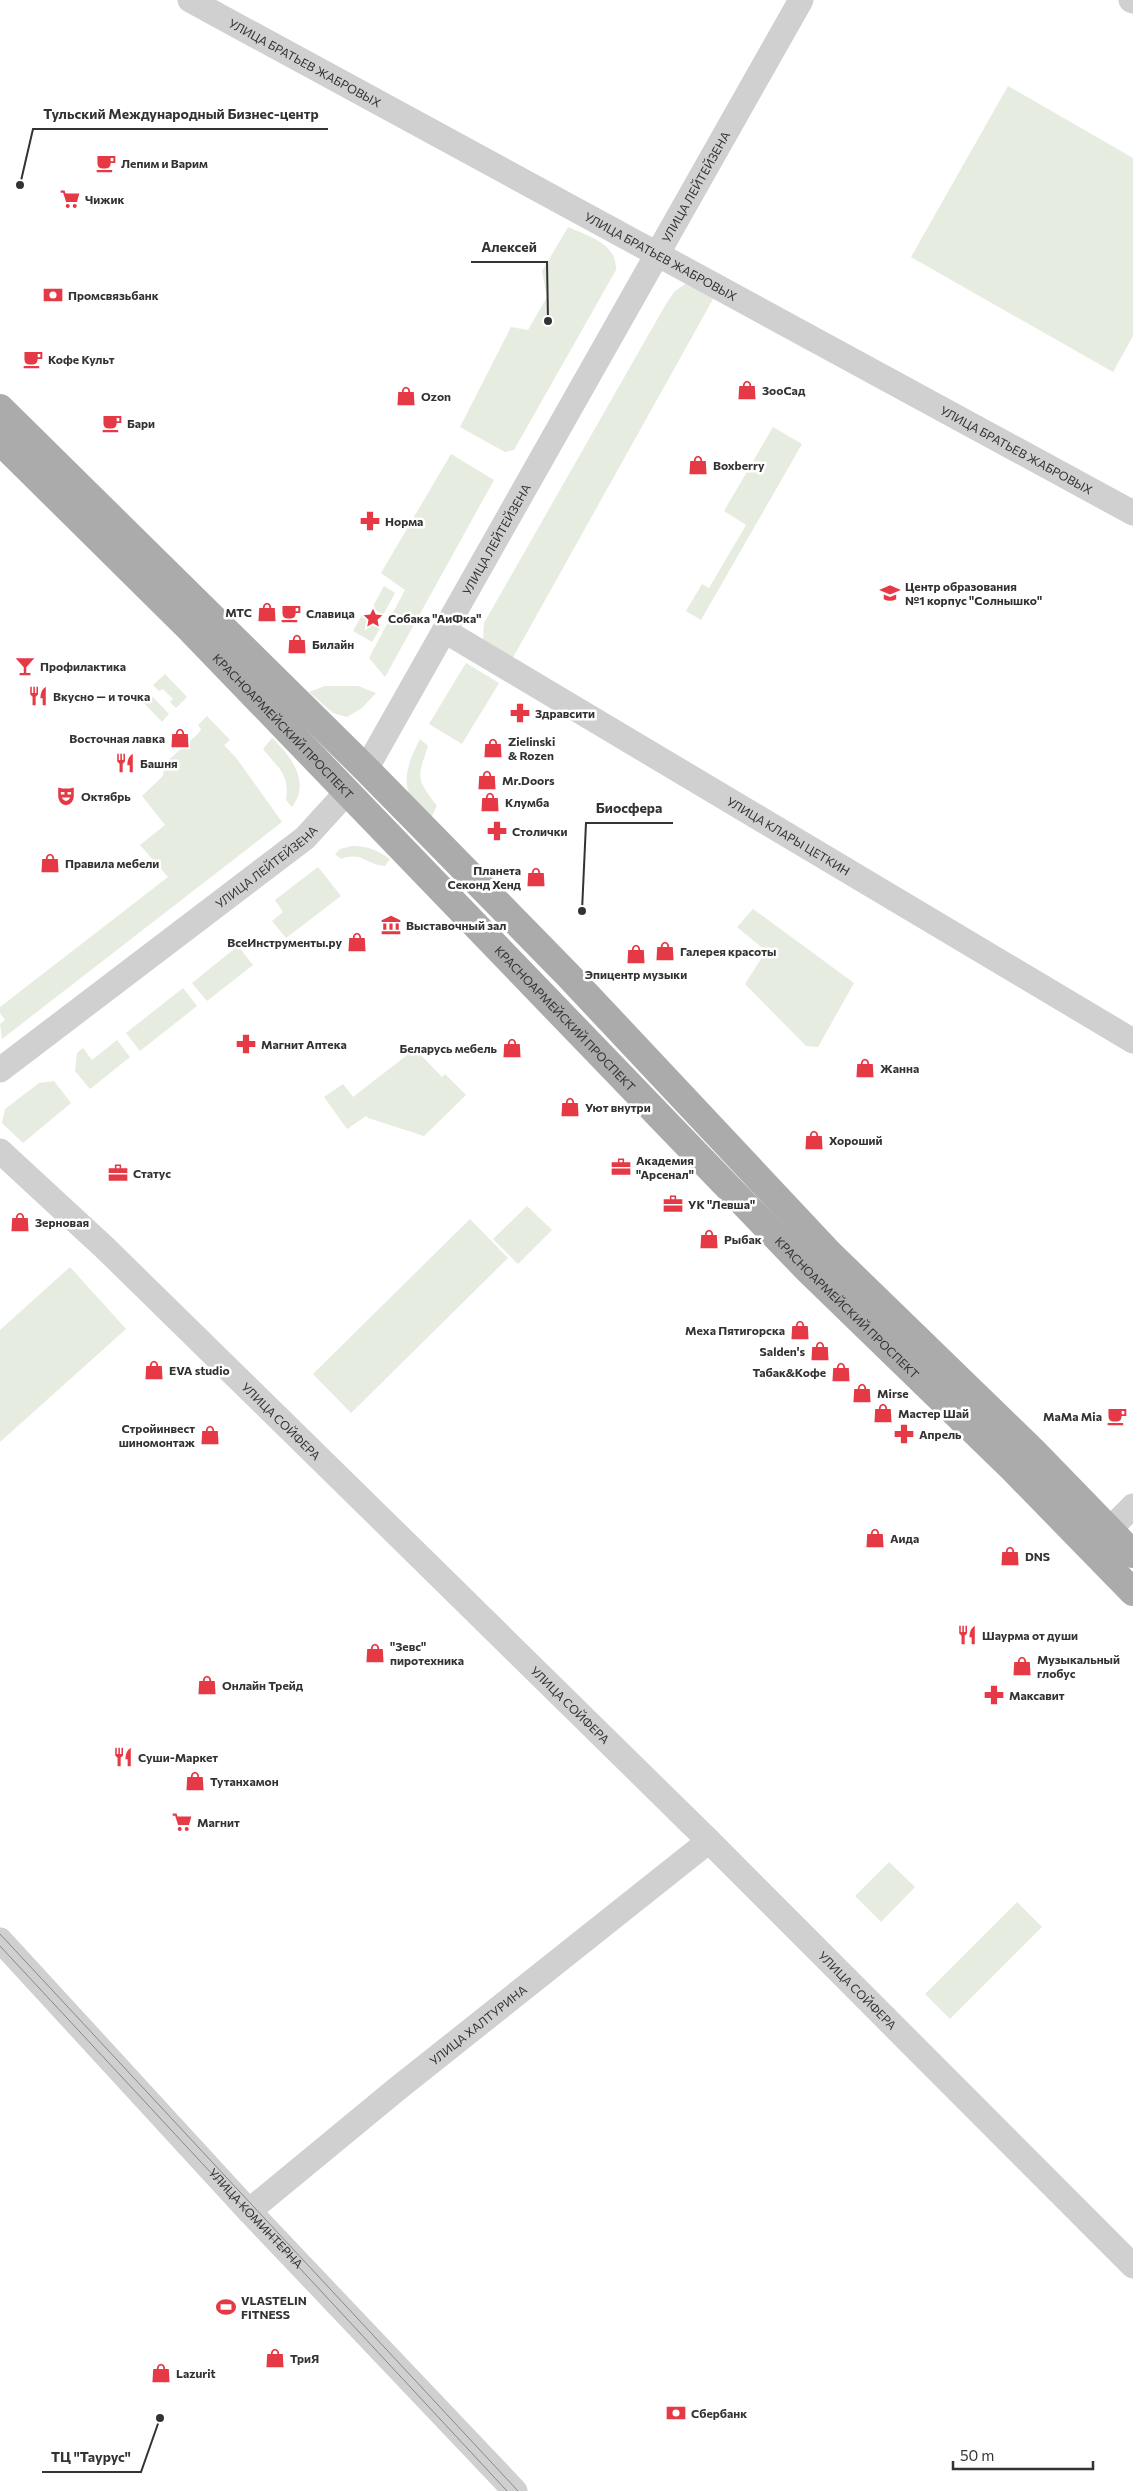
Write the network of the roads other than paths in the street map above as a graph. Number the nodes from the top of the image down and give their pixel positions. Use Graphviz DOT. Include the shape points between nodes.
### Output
graph roads {
  1 [pos="190,0"];
  2 [pos="801,0"];
  3 [pos="657,255"];
  4 [pos="0,408"];
  5 [pos="0,441"];
  6 [pos="1133,513"];
  7 [pos="446,630"];
  8 [pos="366,769"];
  9 [pos="346,792"];
  10 [pos="1133,1041"];
  11 [pos="0,1070"];
  12 [pos="0,1151"];
  13 [pos="1133,1506"];
  14 [pos="1110,1529"];
  15 [pos="1133,1554"];
  16 [pos="1133,1592"];
  17 [pos="709,1841"];
  18 [pos="0,1940"];
  19 [pos="250,2210"];
  20 [pos="1133,2266"];
  21 [pos="515,2491"];
  1 -- 3 [label="street, УЛИЦА БРАТЬЕВ ЖАБРОВЫХ"];
  2 -- 3 [label="street, УЛИЦА ЛЕЙТЕЙЗЕНА"];
  3 -- 6 [label="street, УЛИЦА БРАТЬЕВ ЖАБРОВЫХ"];
  3 -- 7 [label="street, УЛИЦА ЛЕЙТЕЙЗЕНА"];
  4 -- 8 [label="main road, КРАСНОАРМЕЙСКИЙ ПРОСПЕКТ"];
  5 -- 9 [label="main road, КРАСНОАРМЕЙСКИЙ ПРОСПЕКТ" via="189,628"];
  7 -- 8 [label="street, УЛИЦА ЛЕЙТЕЙЗЕНА"];
  7 -- 10 [label="street, УЛИЦА КЛАРЫ ЦЕТКИН"];
  8 -- 9 [label="main road, УЛИЦА ЛЕЙТЕЙЗЕНА"];
  8 -- 14 [label="main road, КРАСНОАРМЕЙСКИЙ ПРОСПЕКТ" via="568,975 830,1254"];
  9 -- 11 [label="street, УЛИЦА ЛЕЙТЕЙЗЕНА" via="305,838"];
  9 -- 16 [label="main road, КРАСНОАРМЕЙСКИЙ ПРОСПЕКТ" via="808,1270 1013,1468"];
  12 -- 17 [label="street, УЛИЦА СОЙФЕРА" via="105,1248"];
  13 -- 14 [label="street"];
  14 -- 15 [label="main road, КРАСНОАРМЕЙСКИЙ ПРОСПЕКТ"];
  17 -- 19 [label="street, УЛИЦА ХАЛТУРИНА" via="405,2082"];
  17 -- 20 [label="street, УЛИЦА СОЙФЕРА"];
  18 -- 19 [label="street, УЛИЦА КОМИНТЕРНА"];
  19 -- 21 [label="street, УЛИЦА КОМИНТЕРНА"];
}
